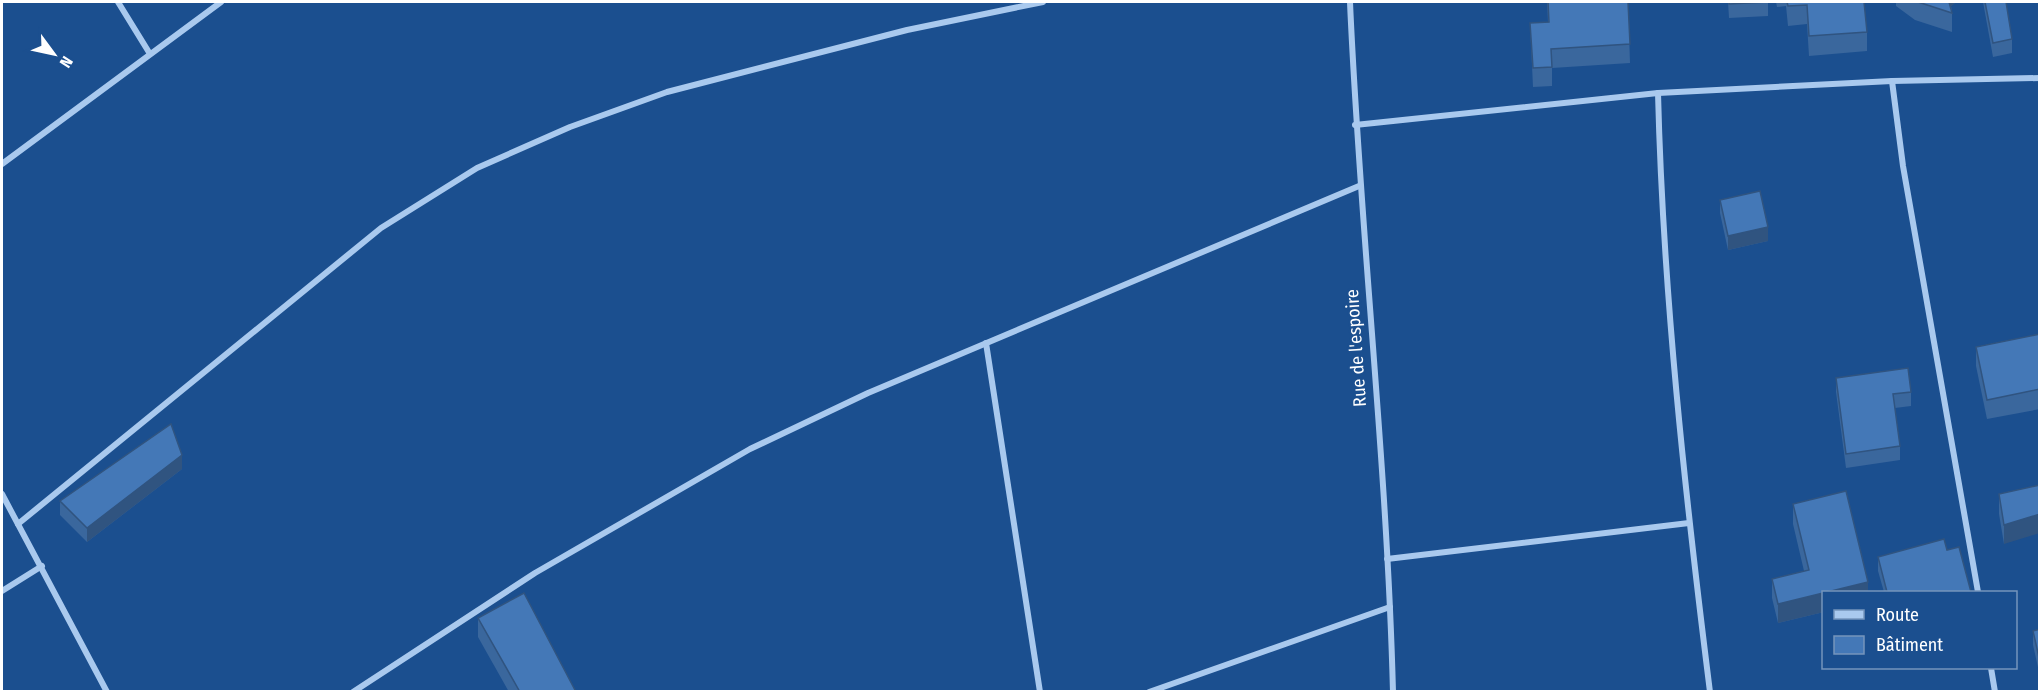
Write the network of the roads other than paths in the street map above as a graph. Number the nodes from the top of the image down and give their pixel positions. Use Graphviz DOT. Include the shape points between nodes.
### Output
graph roads {
  1 [pos="118,2"];
  2 [pos="221,2"];
  3 [pos="1043,2"];
  4 [pos="1350,2"];
  5 [pos="150,54"];
  6 [pos="2040,78"];
  7 [pos="1892,81"];
  8 [pos="1658,93"];
  9 [pos="1355,125"];
  10 [pos="2,164"];
  11 [pos="1359,186"];
  12 [pos="986,343"];
  13 [pos="2,494"];
  14 [pos="1689,523"];
  15 [pos="18,524"];
  16 [pos="1387,559"];
  17 [pos="42,566"];
  18 [pos="2,591"];
  19 [pos="1978,591"];
  20 [pos="1390,607"];
  21 [pos="1991,669"];
  22 [pos="107,692"];
  23 [pos="353,692"];
  24 [pos="1040,692"];
  25 [pos="1149,692"];
  26 [pos="1393,692"];
  27 [pos="1710,692"];
  28 [pos="1995,692"];
  1 -- 5 [label="street"];
  2 -- 5 [label="street"];
  3 -- 15 [label="street" via="907,30 667,92 570,127 477,168 381,228"];
  4 -- 9 [label="street, Rue de l'espoire"];
  5 -- 10 [label="street"];
  6 -- 7 [label="street"];
  7 -- 8 [label="street"];
  7 -- 19 [label="street" via="1905,178"];
  8 -- 9 [label="street"];
  8 -- 14 [label="street" via="1660,180"];
  9 -- 11 [label="street, Rue de l'espoire"];
  11 -- 12 [label="street"];
  11 -- 16 [label="street, Rue de l'espoire"];
  12 -- 23 [label="street" via="750,449 535,573"];
  12 -- 24 [label="street"];
  13 -- 15 [label="street"];
  14 -- 16 [label="street"];
  14 -- 27 [label="street"];
  15 -- 17 [label="street"];
  16 -- 20 [label="street, Rue de l'espoire"];
  17 -- 18 [label="street"];
  17 -- 22 [label="street"];
  20 -- 25 [label="street"];
  20 -- 26 [label="street, Rue de l'espoire"];
  21 -- 28 [label="street"];
}
